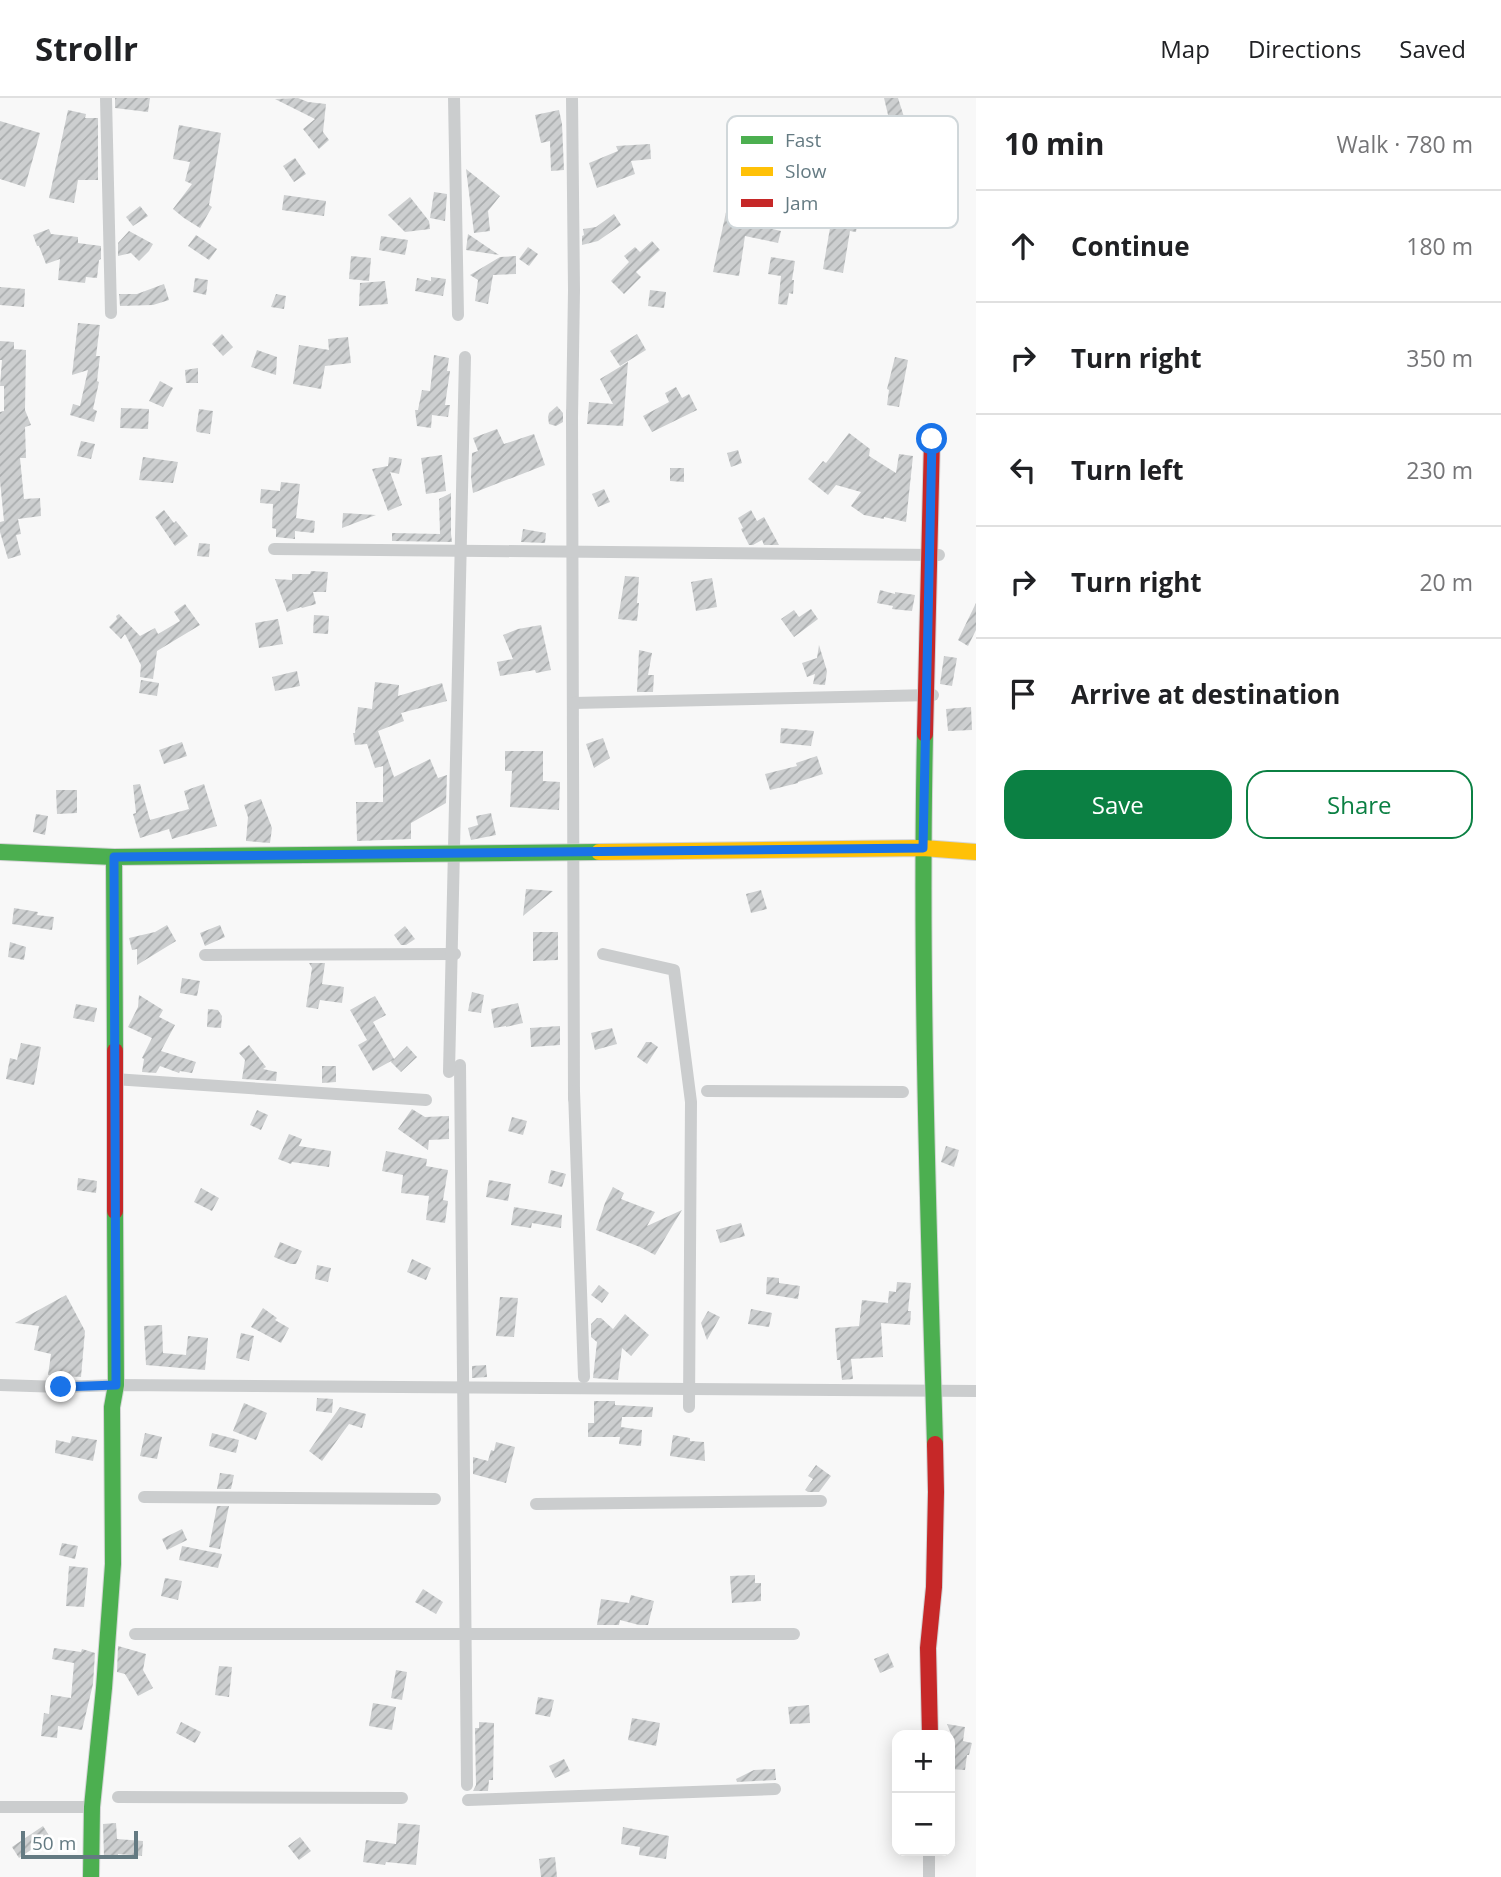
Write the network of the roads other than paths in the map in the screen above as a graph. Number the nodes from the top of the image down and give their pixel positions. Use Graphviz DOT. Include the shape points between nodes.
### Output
graph roads {
  1 [pos="106,98"];
  2 [pos="454,98"];
  3 [pos="572,98"];
  4 [pos="111,313"];
  5 [pos="458,315"];
  6 [pos="466,357"];
  7 [pos="572,412"];
  8 [pos="571,437"];
  9 [pos="932,439"];
  10 [pos="274,549"];
  11 [pos="939,555"];
  12 [pos="933,695"];
  13 [pos="573,704"];
  14 [pos="923,848"];
  15 [pos="0,852"];
  16 [pos="976,852"];
  17 [pos="114,857"];
  18 [pos="455,954"];
  19 [pos="603,954"];
  20 [pos="205,955"];
  21 [pos="114,1079"];
  22 [pos="574,1083"];
  23 [pos="707,1091"];
  24 [pos="903,1093"];
  25 [pos="574,1099"];
  26 [pos="426,1100"];
  27 [pos="584,1377"];
  28 [pos="0,1385"];
  29 [pos="116,1385"];
  30 [pos="933,1390"];
  31 [pos="976,1391"];
  32 [pos="689,1407"];
  33 [pos="144,1497"];
  34 [pos="435,1499"];
  35 [pos="821,1501"];
  36 [pos="536,1504"];
  37 [pos="135,1634"];
  38 [pos="794,1634"];
  39 [pos="930,1730"];
  40 [pos="467,1785"];
  41 [pos="775,1789"];
  42 [pos="118,1797"];
  43 [pos="402,1798"];
  44 [pos="468,1800"];
  45 [pos="0,1807"];
  46 [pos="92,1807"];
  47 [pos="929,1856"];
  48 [pos="91,1877"];
  49 [pos="929,1877"];
  1 -- 4 [label="street"];
  2 -- 5 [label="street"];
  3 -- 7 [label="street"];
  6 -- 40 [label="street" via="454,1068"];
  7 -- 8 [label="street"];
  7 -- 13 [label="street"];
  9 -- 14 [label="street"];
  10 -- 11 [label="street"];
  12 -- 13 [label="street"];
  13 -- 22 [label="street"];
  14 -- 16 [label="street"];
  14 -- 17 [label="street"];
  14 -- 30 [label="street"];
  15 -- 17 [label="street"];
  17 -- 21 [label="street"];
  18 -- 20 [label="street"];
  19 -- 32 [label="street" via="674,970 691,1102"];
  21 -- 26 [label="street"];
  21 -- 29 [label="street"];
  22 -- 25 [label="street"];
  22 -- 27 [label="street"];
  23 -- 24 [label="street"];
  28 -- 29 [label="street"];
  29 -- 30 [label="street"];
  29 -- 46 [label="street" via="112,1407 113,1564"];
  30 -- 31 [label="street"];
  30 -- 39 [label="street" via="936,1492 928,1648"];
  33 -- 34 [label="street"];
  35 -- 36 [label="street"];
  37 -- 38 [label="street"];
  41 -- 44 [label="street"];
  42 -- 43 [label="street"];
  45 -- 46 [label="street"];
  46 -- 48 [label="street"];
  47 -- 49 [label="street"];
}
